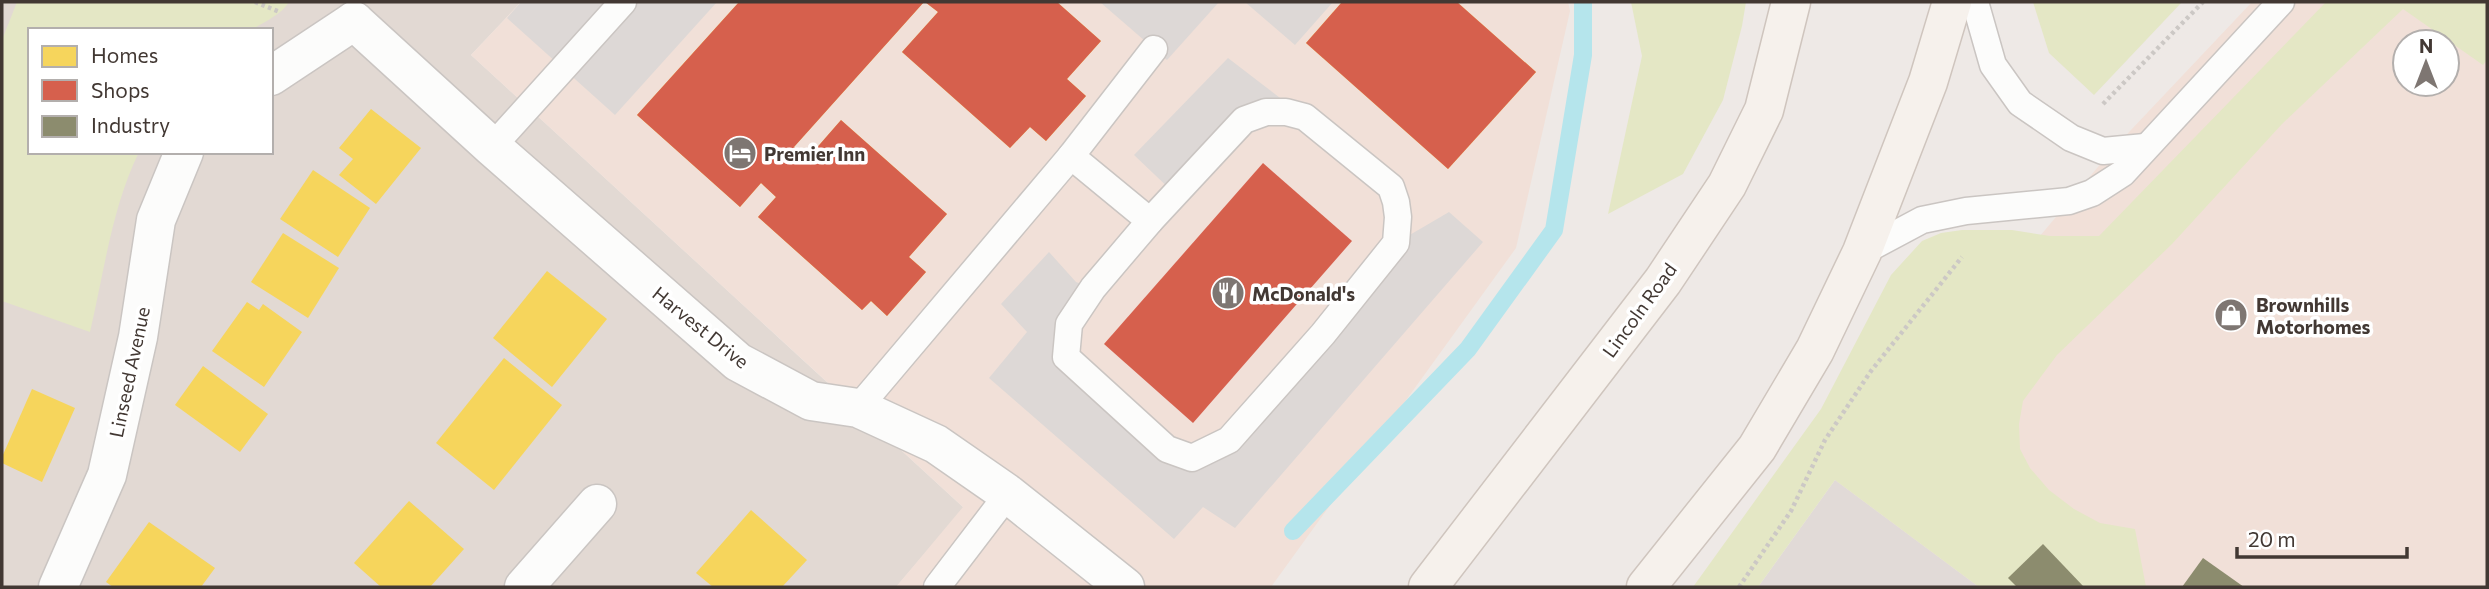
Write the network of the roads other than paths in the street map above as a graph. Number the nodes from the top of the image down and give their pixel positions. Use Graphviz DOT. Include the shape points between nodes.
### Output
graph roads {
  1 [pos="623,2"];
  2 [pos="1791,2"];
  3 [pos="1952,2"];
  4 [pos="1975,2"];
  5 [pos="2281,2"];
  6 [pos="351,11"];
  7 [pos="1154,49"];
  8 [pos="273,74"];
  9 [pos="492,148"];
  10 [pos="2145,148"];
  11 [pos="183,154"];
  12 [pos="1071,156"];
  13 [pos="1150,221"];
  14 [pos="1862,252"];
  15 [pos="858,408"];
  16 [pos="1007,494"];
  17 [pos="597,504"];
  18 [pos="58,587"];
  19 [pos="524,587"];
  20 [pos="937,587"];
  21 [pos="1125,587"];
  22 [pos="1428,587"];
  23 [pos="1646,587"];
  1 -- 9 [label="lane"];
  2 -- 22 [label="main road, Lincoln Road" via="1764,110 1727,185 1662,281"];
  3 -- 14 [label="main road" via="1928,82"];
  4 -- 10 [label="lane" via="1993,65 2021,103 2071,138 2103,151"];
  5 -- 10 [label="lane"];
  6 -- 8 [label="street"];
  6 -- 9 [label="street, Harvest Drive"];
  7 -- 12 [label="lane"];
  9 -- 15 [label="street, Harvest Drive" via="738,362 811,401"];
  10 -- 14 [label="lane" via="2123,173 2092,193 2069,201 1922,220"];
  11 -- 18 [label="street, Linseed Avenue" via="156,220 138,337 107,475"];
  12 -- 13 [label="lane"];
  12 -- 15 [label="lane"];
  13 -- 13 [label="lane" via="1244,120 1286,111 1305,117 1391,187 1398,217 1396,243 1323,334 1230,440 1192,458 1167,449 1066,357 1069,324"];
  14 -- 23 [label="main road" via="1815,350 1757,448"];
  15 -- 16 [label="street, Harvest Drive" via="936,444"];
  16 -- 20 [label="lane"];
  16 -- 21 [label="street, Harvest Drive"];
  17 -- 19 [label="street"];
}
